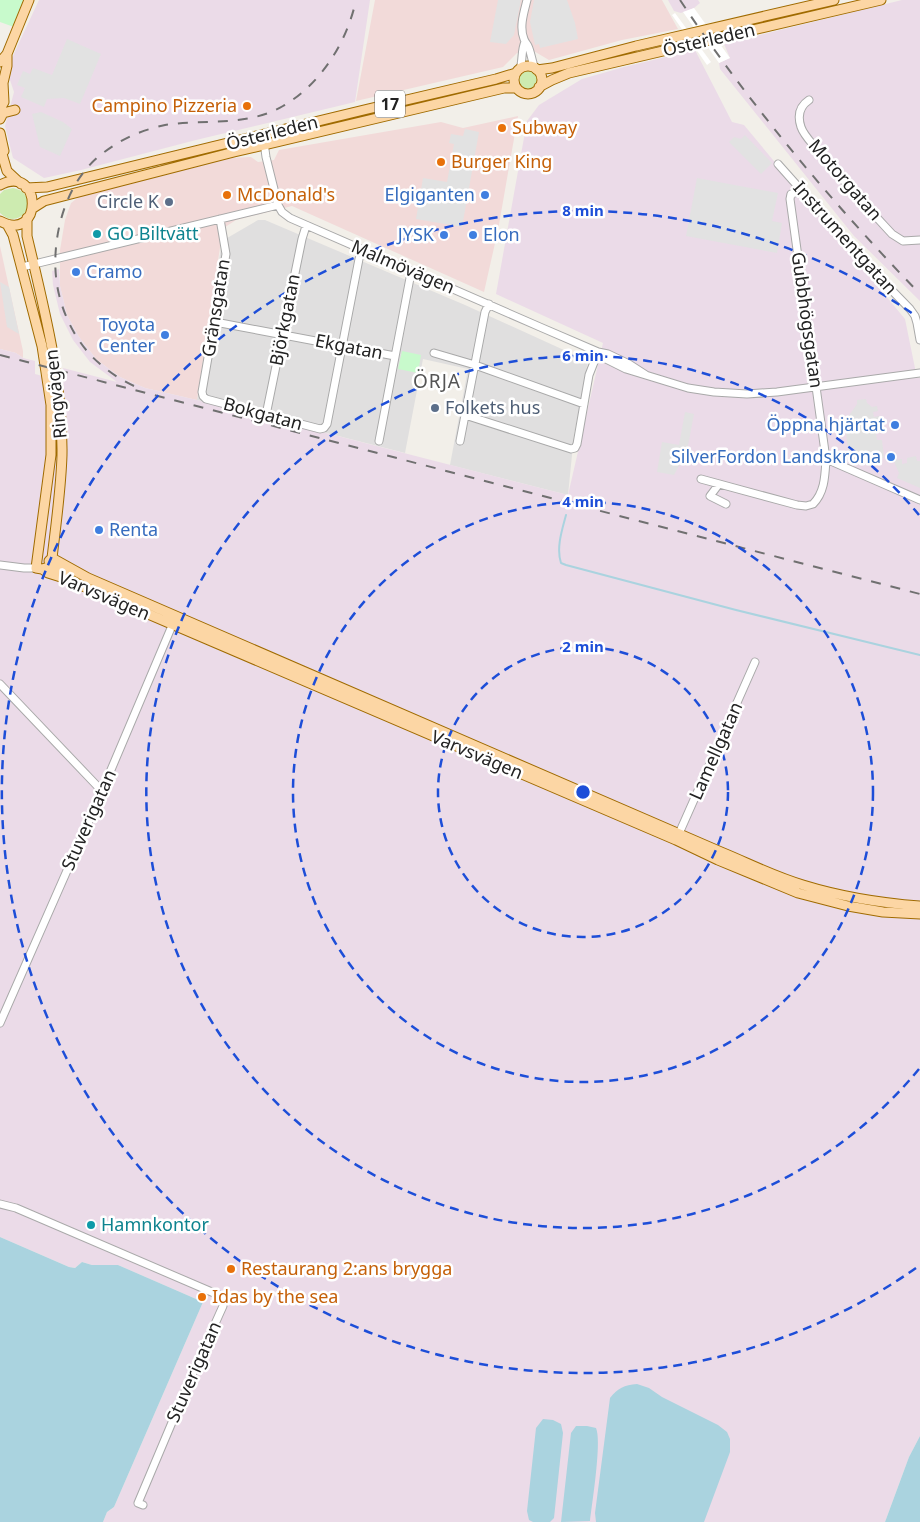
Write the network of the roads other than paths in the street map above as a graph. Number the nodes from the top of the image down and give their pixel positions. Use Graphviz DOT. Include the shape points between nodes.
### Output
graph roads {
  1 [pos="29,0"];
  2 [pos="527,0"];
  3 [pos="834,0"];
  4 [pos="881,0"];
  5 [pos="525,42"];
  6 [pos="7,54"];
  7 [pos="0,62"];
  8 [pos="536,70"];
  9 [pos="518,71"];
  10 [pos="539,87"];
  11 [pos="516,88"];
  12 [pos="2,91"];
  13 [pos="809,100"];
  14 [pos="0,109"];
  15 [pos="15,110"];
  16 [pos="0,119"];
  17 [pos="0,133"];
  18 [pos="263,135"];
  19 [pos="264,146"];
  20 [pos="0,147"];
  21 [pos="3,159"];
  22 [pos="778,164"];
  23 [pos="0,186"];
  24 [pos="24,186"];
  25 [pos="804,191"];
  26 [pos="278,205"];
  27 [pos="33,208"];
  28 [pos="27,218"];
  29 [pos="220,220"];
  30 [pos="4,222"];
  31 [pos="306,226"];
  32 [pos="920,240"];
  33 [pos="362,250"];
  34 [pos="34,264"];
  35 [pos="22,267"];
  36 [pos="413,271"];
  37 [pos="489,304"];
  38 [pos="215,322"];
  39 [pos="282,334"];
  40 [pos="920,340"];
  41 [pos="342,346"];
  42 [pos="598,352"];
  43 [pos="434,353"];
  44 [pos="395,356"];
  45 [pos="475,365"];
  46 [pos="920,373"];
  47 [pos="817,387"];
  48 [pos="203,396"];
  49 [pos="584,404"];
  50 [pos="266,415"];
  51 [pos="465,415"];
  52 [pos="379,440"];
  53 [pos="460,441"];
  54 [pos="826,459"];
  55 [pos="707,479"];
  56 [pos="718,484"];
  57 [pos="920,500"];
  58 [pos="726,504"];
  59 [pos="52,558"];
  60 [pos="0,565"];
  61 [pos="39,568"];
  62 [pos="88,578"];
  63 [pos="174,621"];
  64 [pos="755,662"];
  65 [pos="0,684"];
  66 [pos="102,791"];
  67 [pos="677,837"];
  68 [pos="920,906"];
  69 [pos="920,914"];
  70 [pos="3,1009"];
  71 [pos="0,1023"];
  72 [pos="0,1204"];
  73 [pos="139,1505"];
  1 -- 6 [label="main road"];
  2 -- 5 [label="street" via="522,20"];
  3 -- 8 [label="main road, Österleden / 17"];
  4 -- 10 [label="main road, Österleden / 17" via="569,73"];
  5 -- 8 [label="street"];
  5 -- 9 [label="street"];
  6 -- 7 [label="main road"];
  6 -- 12 [label="main road"];
  8 -- 9 [label="main road, 17" via="528,67"];
  8 -- 10 [label="main road" via="541,77"];
  9 -- 11 [label="main road" via="514,80"];
  9 -- 18 [label="main road, Österleden / 17" via="496,80"];
  10 -- 11 [label="main road, 17" via="527,94"];
  11 -- 19 [label="main road, Österleden / 17" via="504,88"];
  12 -- 14 [label="main road" via="4,102"];
  13 -- 32 [label="street, Motorgatan" via="800,111 803,132 892,234 903,241"];
  15 -- 16 [label="main road" via="4,113"];
  17 -- 21 [label="main road"];
  18 -- 19 [label="street"];
  18 -- 24 [label="main road, Österleden / 17" via="47,187"];
  19 -- 26 [label="street"];
  19 -- 27 [label="main road, Österleden / 17" via="44,201"];
  20 -- 21 [label="main road"];
  21 -- 24 [label="main road" via="7,171"];
  22 -- 25 [label="street, Instrumentgatan"];
  23 -- 24 [label="main road, 17" via="11,182"];
  24 -- 27 [label="main road" via="33,199"];
  25 -- 40 [label="street, Instrumentgatan" via="910,308 918,323"];
  25 -- 47 [label="street, Gubbhögsgatan" via="791,194 790,199"];
  26 -- 29 [label="street"];
  26 -- 31 [label="street, Malmövägen" via="285,215"];
  27 -- 28 [label="main road"];
  28 -- 30 [label="main road" via="18,224"];
  28 -- 34 [label="main road, Ringvägen" via="27,236"];
  29 -- 34 [label="street"];
  29 -- 38 [label="street, Gränsgatan" via="226,254"];
  30 -- 35 [label="main road, Ringvägen" via="13,235"];
  31 -- 33 [label="street, Malmövägen"];
  31 -- 39 [label="street, Björkgatan"];
  33 -- 36 [label="street, Malmövägen"];
  33 -- 41 [label="street"];
  34 -- 35 [label="street"];
  34 -- 59 [label="main road, Ringvägen" via="52,348 60,406 62,456"];
  35 -- 61 [label="main road, Ringvägen" via="42,346 51,405 51,455"];
  36 -- 37 [label="street, Malmövägen"];
  36 -- 44 [label="street"];
  37 -- 42 [label="street, Malmövägen"];
  37 -- 45 [label="street"];
  38 -- 39 [label="street, Ekgatan"];
  38 -- 48 [label="street, Gränsgatan"];
  39 -- 41 [label="street, Ekgatan"];
  39 -- 50 [label="street, Björkgatan"];
  41 -- 44 [label="street, Ekgatan"];
  41 -- 50 [label="street, Bokgatan" via="324,428"];
  42 -- 47 [label="street, Malmövägen" via="629,364 646,375 688,388 747,394"];
  42 -- 49 [label="street" via="589,375"];
  43 -- 45 [label="street"];
  44 -- 52 [label="street"];
  45 -- 49 [label="street"];
  45 -- 51 [label="street"];
  46 -- 47 [label="street, Malmövägen"];
  47 -- 54 [label="street, Gubbhögsgatan"];
  48 -- 50 [label="street, Bokgatan"];
  49 -- 51 [label="street" via="577,444 571,449"];
  51 -- 53 [label="street"];
  54 -- 56 [label="street, Gubbhögsgatan" via="821,492 814,504 806,506"];
  54 -- 57 [label="street"];
  55 -- 56 [label="street, Gubbhögsgatan"];
  56 -- 58 [label="street" via="710,496"];
  59 -- 61 [label="main road"];
  59 -- 62 [label="main road, Varvsvägen"];
  60 -- 61 [label="street, Varvsvägen"];
  61 -- 62 [label="main road, Varvsvägen" via="52,566"];
  61 -- 63 [label="main road, Varvsvägen"];
  62 -- 63 [label="main road, Varvsvägen"];
  63 -- 66 [label="street, Stuverigatan"];
  63 -- 67 [label="main road, Varvsvägen"];
  64 -- 67 [label="street, Lamellgatan"];
  65 -- 66 [label="street"];
  66 -- 70 [label="street, Stuverigatan"];
  67 -- 68 [label="main road, Varvsvägen" via="801,884 843,896"];
  67 -- 69 [label="main road, Varvsvägen" via="718,860 798,892 848,906"];
  70 -- 71 [label="street, Stuverigatan"];
  72 -- 73 [label="street, Stuverigatan" via="221,1296 223,1306"];
}
